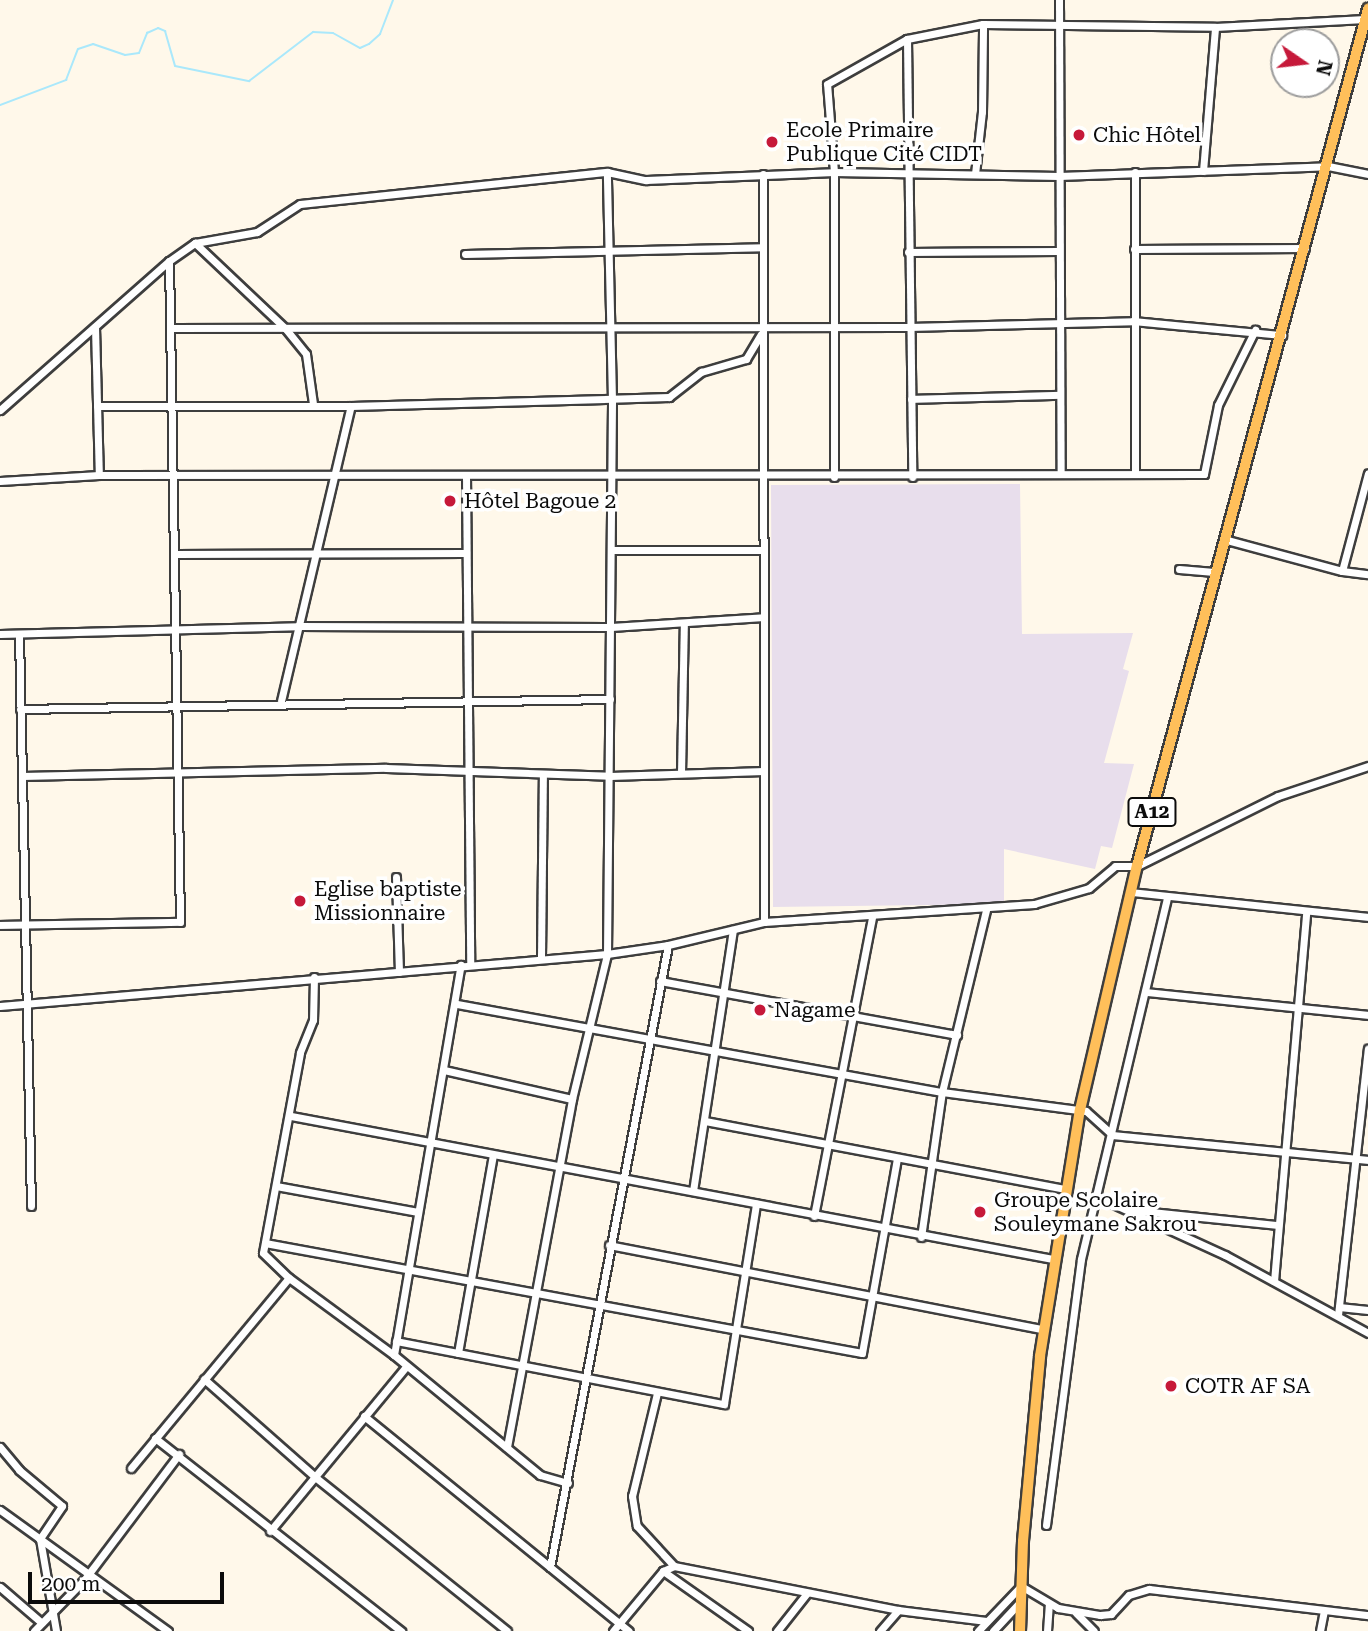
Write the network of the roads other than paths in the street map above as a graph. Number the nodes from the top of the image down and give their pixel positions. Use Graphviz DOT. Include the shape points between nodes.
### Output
graph roads {
  1 [pos="1059,0"];
  2 [pos="1366,14"];
  3 [pos="1059,22"];
  4 [pos="983,24"];
  5 [pos="1215,27"];
  6 [pos="907,40"];
  7 [pos="1328,166"];
  8 [pos="1203,171"];
  9 [pos="607,172"];
  10 [pos="834,172"];
  11 [pos="1135,172"];
  12 [pos="910,173"];
  13 [pos="763,174"];
  14 [pos="975,174"];
  15 [pos="1368,174"];
  16 [pos="1059,176"];
  17 [pos="195,243"];
  18 [pos="763,247"];
  19 [pos="1134,248"];
  20 [pos="1306,248"];
  21 [pos="610,251"];
  22 [pos="1059,251"];
  23 [pos="908,252"];
  24 [pos="465,254"];
  25 [pos="169,261"];
  26 [pos="1133,321"];
  27 [pos="1061,323"];
  28 [pos="834,324"];
  29 [pos="611,325"];
  30 [pos="95,327"];
  31 [pos="763,327"];
  32 [pos="909,327"];
  33 [pos="170,328"];
  34 [pos="285,328"];
  35 [pos="1255,330"];
  36 [pos="1282,335"];
  37 [pos="1058,396"];
  38 [pos="911,399"];
  39 [pos="612,400"];
  40 [pos="313,404"];
  41 [pos="172,406"];
  42 [pos="351,406"];
  43 [pos="97,407"];
  44 [pos="0,410"];
  45 [pos="1368,473"];
  46 [pos="1061,474"];
  47 [pos="1135,474"];
  48 [pos="99,475"];
  49 [pos="173,476"];
  50 [pos="466,476"];
  51 [pos="612,476"];
  52 [pos="335,477"];
  53 [pos="764,477"];
  54 [pos="835,477"];
  55 [pos="912,477"];
  56 [pos="0,481"];
  57 [pos="1227,540"];
  58 [pos="611,550"];
  59 [pos="764,550"];
  60 [pos="316,551"];
  61 [pos="464,553"];
  62 [pos="175,554"];
  63 [pos="1179,569"];
  64 [pos="1218,572"];
  65 [pos="1342,572"];
  66 [pos="1368,574"];
  67 [pos="764,617"];
  68 [pos="684,623"];
  69 [pos="298,626"];
  70 [pos="464,626"];
  71 [pos="611,627"];
  72 [pos="175,629"];
  73 [pos="0,634"];
  74 [pos="19,634"];
  75 [pos="610,699"];
  76 [pos="281,701"];
  77 [pos="466,701"];
  78 [pos="176,704"];
  79 [pos="20,709"];
  80 [pos="1368,766"];
  81 [pos="468,771"];
  82 [pos="764,771"];
  83 [pos="681,774"];
  84 [pos="177,775"];
  85 [pos="543,775"];
  86 [pos="22,776"];
  87 [pos="610,776"];
  88 [pos="1137,866"];
  89 [pos="396,877"];
  90 [pos="1131,892"];
  91 [pos="1167,899"];
  92 [pos="986,910"];
  93 [pos="1306,912"];
  94 [pos="1368,916"];
  95 [pos="872,918"];
  96 [pos="764,922"];
  97 [pos="0,925"];
  98 [pos="25,925"];
  99 [pos="733,930"];
  100 [pos="667,946"];
  101 [pos="607,954"];
  102 [pos="541,957"];
  103 [pos="461,965"];
  104 [pos="470,965"];
  105 [pos="399,972"];
  106 [pos="314,977"];
  107 [pos="660,981"];
  108 [pos="723,992"];
  109 [pos="1146,992"];
  110 [pos="26,1004"];
  111 [pos="457,1004"];
  112 [pos="1297,1007"];
  113 [pos="2,1008"];
  114 [pos="1368,1014"];
  115 [pos="852,1016"];
  116 [pos="588,1027"];
  117 [pos="957,1035"];
  118 [pos="649,1040"];
  119 [pos="1368,1049"];
  120 [pos="713,1053"];
  121 [pos="444,1070"];
  122 [pos="841,1074"];
  123 [pos="942,1092"];
  124 [pos="572,1099"];
  125 [pos="1080,1110"];
  126 [pos="291,1116"];
  127 [pos="705,1121"];
  128 [pos="1113,1135"];
  129 [pos="430,1142"];
  130 [pos="828,1147"];
  131 [pos="1283,1152"];
  132 [pos="493,1154"];
  133 [pos="897,1159"];
  134 [pos="1358,1159"];
  135 [pos="1368,1160"];
  136 [pos="929,1164"];
  137 [pos="559,1168"];
  138 [pos="622,1178"];
  139 [pos="276,1186"];
  140 [pos="1066,1189"];
  141 [pos="693,1191"];
  142 [pos="1096,1196"];
  143 [pos="756,1204"];
  144 [pos="31,1206"];
  145 [pos="1124,1209"];
  146 [pos="418,1212"];
  147 [pos="814,1216"];
  148 [pos="1278,1225"];
  149 [pos="883,1230"];
  150 [pos="921,1237"];
  151 [pos="265,1243"];
  152 [pos="609,1245"];
  153 [pos="1053,1259"];
  154 [pos="407,1272"];
  155 [pos="747,1272"];
  156 [pos="289,1278"];
  157 [pos="1274,1281"];
  158 [pos="470,1283"];
  159 [pos="537,1295"];
  160 [pos="873,1297"];
  161 [pos="596,1307"];
  162 [pos="1339,1311"];
  163 [pos="1368,1311"];
  164 [pos="1043,1329"];
  165 [pos="737,1332"];
  166 [pos="1368,1333"];
  167 [pos="396,1341"];
  168 [pos="458,1353"];
  169 [pos="394,1355"];
  170 [pos="525,1366"];
  171 [pos="405,1368"];
  172 [pos="583,1376"];
  173 [pos="204,1379"];
  174 [pos="657,1393"];
  175 [pos="365,1416"];
  176 [pos="155,1438"];
  177 [pos="0,1447"];
  178 [pos="507,1447"];
  179 [pos="179,1454"];
  180 [pos="131,1468"];
  181 [pos="315,1477"];
  182 [pos="568,1483"];
  183 [pos="0,1510"];
  184 [pos="1046,1525"];
  185 [pos="270,1531"];
  186 [pos="40,1539"];
  187 [pos="674,1566"];
  188 [pos="550,1567"];
  189 [pos="663,1571"];
  190 [pos="88,1576"];
  191 [pos="0,1587"];
  192 [pos="1021,1587"];
  193 [pos="807,1593"];
  194 [pos="1020,1602"];
  195 [pos="1049,1605"];
  196 [pos="54,1610"];
  197 [pos="898,1610"];
  198 [pos="1324,1610"];
  199 [pos="1075,1613"];
  200 [pos="1368,1615"];
  201 [pos="986,1621"];
  202 [pos="42,1623"];
  203 [pos="619,1623"];
  204 [pos="34,1631"];
  205 [pos="56,1631"];
  206 [pos="168,1631"];
  207 [pos="401,1631"];
  208 [pos="507,1631"];
  209 [pos="613,1631"];
  210 [pos="629,1631"];
  211 [pos="748,1631"];
  212 [pos="777,1631"];
  213 [pos="880,1631"];
  214 [pos="978,1631"];
  215 [pos="993,1631"];
  216 [pos="1020,1631"];
  217 [pos="1047,1631"];
  218 [pos="1094,1631"];
  219 [pos="1320,1631"];
  1 -- 3 [label="street"];
  2 -- 5 [label="street"];
  2 -- 7 [label="main road, A12"];
  3 -- 4 [label="street"];
  3 -- 5 [label="street"];
  3 -- 16 [label="street"];
  4 -- 6 [label="street"];
  4 -- 14 [label="street" via="982,112"];
  5 -- 8 [label="street"];
  6 -- 10 [label="street" via="827,84"];
  6 -- 12 [label="street"];
  7 -- 8 [label="street"];
  7 -- 15 [label="street"];
  7 -- 20 [label="main road, A12"];
  8 -- 11 [label="street"];
  9 -- 13 [label="street" via="646,180"];
  9 -- 17 [label="street" via="300,204 257,232"];
  9 -- 21 [label="street"];
  10 -- 12 [label="street"];
  10 -- 13 [label="street"];
  10 -- 28 [label="street"];
  11 -- 16 [label="street"];
  11 -- 19 [label="street"];
  12 -- 14 [label="street"];
  12 -- 23 [label="street"];
  13 -- 18 [label="street"];
  14 -- 16 [label="street"];
  16 -- 22 [label="street"];
  17 -- 25 [label="street"];
  17 -- 34 [label="street"];
  18 -- 21 [label="street"];
  18 -- 31 [label="street"];
  19 -- 20 [label="street"];
  19 -- 26 [label="street"];
  20 -- 36 [label="main road, A12"];
  21 -- 24 [label="street"];
  21 -- 29 [label="street"];
  22 -- 23 [label="street"];
  22 -- 27 [label="street"];
  23 -- 32 [label="street"];
  25 -- 30 [label="street"];
  25 -- 33 [label="street"];
  26 -- 27 [label="street"];
  26 -- 35 [label="street"];
  26 -- 47 [label="street"];
  27 -- 32 [label="street"];
  27 -- 37 [label="street"];
  28 -- 31 [label="street"];
  28 -- 32 [label="street"];
  28 -- 54 [label="street"];
  29 -- 31 [label="street"];
  29 -- 34 [label="street"];
  29 -- 39 [label="street"];
  30 -- 43 [label="street"];
  30 -- 44 [label="street"];
  31 -- 39 [label="street" via="746,359 701,372 676,394"];
  31 -- 53 [label="street"];
  32 -- 38 [label="street"];
  33 -- 34 [label="street"];
  33 -- 41 [label="street"];
  34 -- 40 [label="street" via="306,354"];
  35 -- 36 [label="street"];
  35 -- 47 [label="street" via="1219,405 1204,474"];
  36 -- 57 [label="main road, A12"];
  37 -- 38 [label="street"];
  37 -- 46 [label="street"];
  38 -- 55 [label="street"];
  39 -- 42 [label="street"];
  39 -- 51 [label="street"];
  40 -- 41 [label="street"];
  40 -- 42 [label="street"];
  41 -- 43 [label="street"];
  41 -- 49 [label="street"];
  42 -- 52 [label="street"];
  43 -- 48 [label="street"];
  45 -- 65 [label="street"];
  46 -- 47 [label="street"];
  46 -- 55 [label="street"];
  48 -- 49 [label="street"];
  48 -- 56 [label="street"];
  49 -- 52 [label="street"];
  49 -- 62 [label="street"];
  50 -- 51 [label="street"];
  50 -- 52 [label="street"];
  50 -- 61 [label="street"];
  51 -- 53 [label="street"];
  51 -- 58 [label="street"];
  52 -- 60 [label="street"];
  53 -- 54 [label="street"];
  53 -- 59 [label="street"];
  54 -- 55 [label="street"];
  57 -- 64 [label="main road, A12"];
  57 -- 65 [label="street"];
  58 -- 59 [label="street"];
  58 -- 71 [label="street"];
  59 -- 67 [label="street"];
  60 -- 61 [label="street"];
  60 -- 62 [label="street"];
  60 -- 69 [label="street"];
  61 -- 70 [label="street"];
  62 -- 72 [label="street"];
  63 -- 64 [label="street"];
  64 -- 88 [label="main road, A12"];
  65 -- 66 [label="street"];
  67 -- 68 [label="street"];
  67 -- 82 [label="street"];
  68 -- 71 [label="street"];
  68 -- 83 [label="street"];
  69 -- 70 [label="street"];
  69 -- 72 [label="street"];
  69 -- 76 [label="street"];
  70 -- 71 [label="street"];
  70 -- 77 [label="street"];
  71 -- 75 [label="street"];
  72 -- 74 [label="street"];
  72 -- 78 [label="street"];
  73 -- 74 [label="street"];
  74 -- 79 [label="street"];
  75 -- 77 [label="street"];
  75 -- 87 [label="street"];
  76 -- 77 [label="street"];
  76 -- 78 [label="street"];
  77 -- 81 [label="street"];
  78 -- 79 [label="street"];
  78 -- 84 [label="street"];
  79 -- 86 [label="street"];
  80 -- 88 [label="street" via="1278,796"];
  81 -- 84 [label="street" via="386,768"];
  81 -- 85 [label="street"];
  81 -- 104 [label="street"];
  82 -- 83 [label="street"];
  82 -- 96 [label="street"];
  83 -- 87 [label="street"];
  84 -- 86 [label="street"];
  84 -- 98 [label="street" via="180,922"];
  85 -- 87 [label="street"];
  85 -- 102 [label="street"];
  86 -- 98 [label="street"];
  87 -- 101 [label="street"];
  88 -- 90 [label="main road, A12"];
  88 -- 92 [label="street" via="1115,866 1089,888 1034,904"];
  89 -- 105 [label="street"];
  90 -- 91 [label="street"];
  90 -- 125 [label="main road, A12"];
  91 -- 93 [label="street"];
  91 -- 109 [label="street"];
  92 -- 95 [label="street"];
  92 -- 117 [label="street"];
  93 -- 94 [label="street"];
  93 -- 112 [label="street"];
  95 -- 96 [label="street"];
  95 -- 115 [label="street"];
  96 -- 99 [label="street"];
  97 -- 98 [label="street"];
  98 -- 110 [label="street"];
  99 -- 100 [label="street"];
  99 -- 108 [label="street"];
  100 -- 101 [label="street"];
  100 -- 107 [label="street"];
  101 -- 102 [label="street"];
  101 -- 116 [label="street"];
  102 -- 104 [label="street"];
  103 -- 104 [label="street"];
  103 -- 105 [label="street"];
  103 -- 111 [label="street"];
  105 -- 106 [label="street"];
  106 -- 110 [label="street"];
  106 -- 126 [label="street" via="313,1020 300,1053"];
  107 -- 108 [label="street"];
  107 -- 118 [label="street"];
  108 -- 115 [label="street"];
  108 -- 120 [label="street"];
  109 -- 112 [label="street"];
  109 -- 128 [label="street"];
  110 -- 113 [label="street"];
  110 -- 144 [label="street"];
  111 -- 116 [label="street"];
  111 -- 121 [label="street"];
  112 -- 114 [label="street"];
  112 -- 131 [label="street"];
  115 -- 117 [label="street"];
  115 -- 122 [label="street"];
  116 -- 118 [label="street"];
  116 -- 124 [label="street"];
  117 -- 123 [label="street"];
  118 -- 120 [label="street"];
  118 -- 138 [label="street"];
  119 -- 134 [label="street"];
  120 -- 122 [label="street"];
  120 -- 127 [label="street"];
  121 -- 124 [label="street"];
  121 -- 129 [label="street"];
  122 -- 123 [label="street"];
  122 -- 130 [label="street"];
  123 -- 125 [label="street"];
  123 -- 136 [label="street"];
  124 -- 137 [label="street"];
  125 -- 128 [label="street"];
  125 -- 140 [label="main road, A12"];
  126 -- 129 [label="street"];
  126 -- 139 [label="street"];
  127 -- 130 [label="street"];
  127 -- 141 [label="street"];
  128 -- 131 [label="street"];
  128 -- 142 [label="street"];
  129 -- 132 [label="street"];
  129 -- 146 [label="street"];
  130 -- 133 [label="street"];
  130 -- 147 [label="street"];
  131 -- 134 [label="street"];
  131 -- 148 [label="street"];
  132 -- 137 [label="street"];
  132 -- 158 [label="street"];
  133 -- 136 [label="street"];
  133 -- 149 [label="street"];
  134 -- 135 [label="street"];
  134 -- 162 [label="street"];
  136 -- 140 [label="street"];
  136 -- 150 [label="street"];
  137 -- 138 [label="street"];
  137 -- 159 [label="street"];
  138 -- 141 [label="street"];
  138 -- 152 [label="street"];
  139 -- 146 [label="street"];
  139 -- 151 [label="street"];
  140 -- 153 [label="main road, A12"];
  141 -- 143 [label="street"];
  142 -- 145 [label="street"];
  142 -- 184 [label="street" via="1081,1259"];
  143 -- 147 [label="street"];
  143 -- 155 [label="street"];
  145 -- 148 [label="street"];
  145 -- 157 [label="street"];
  146 -- 154 [label="street"];
  147 -- 149 [label="street"];
  148 -- 157 [label="street"];
  149 -- 150 [label="street"];
  149 -- 160 [label="street"];
  150 -- 153 [label="street"];
  151 -- 154 [label="street"];
  151 -- 156 [label="street" via="263,1252"];
  152 -- 155 [label="street"];
  152 -- 161 [label="street"];
  153 -- 164 [label="main road, A12"];
  154 -- 158 [label="street"];
  154 -- 167 [label="street"];
  155 -- 160 [label="street"];
  155 -- 165 [label="street"];
  156 -- 169 [label="street"];
  156 -- 173 [label="street"];
  157 -- 162 [label="street"];
  158 -- 159 [label="street"];
  158 -- 168 [label="street"];
  159 -- 161 [label="street"];
  159 -- 170 [label="street"];
  160 -- 164 [label="street"];
  160 -- 165 [label="street" via="862,1353"];
  161 -- 165 [label="street"];
  161 -- 172 [label="street"];
  162 -- 163 [label="street"];
  162 -- 166 [label="street"];
  164 -- 192 [label="main road, A12"];
  165 -- 174 [label="street" via="724,1405"];
  167 -- 168 [label="street"];
  167 -- 169 [label="street"];
  168 -- 170 [label="street"];
  169 -- 171 [label="street"];
  170 -- 172 [label="street"];
  170 -- 178 [label="street"];
  171 -- 175 [label="street"];
  171 -- 178 [label="street"];
  172 -- 174 [label="street"];
  172 -- 182 [label="street"];
  173 -- 176 [label="street"];
  173 -- 181 [label="street"];
  174 -- 187 [label="street" via="632,1496 637,1526"];
  175 -- 181 [label="street"];
  175 -- 188 [label="street"];
  176 -- 179 [label="street"];
  176 -- 180 [label="street"];
  177 -- 186 [label="street" via="19,1470 62,1506"];
  178 -- 182 [label="street" via="540,1475"];
  179 -- 185 [label="street"];
  179 -- 190 [label="street"];
  181 -- 185 [label="street"];
  181 -- 208 [label="street"];
  182 -- 188 [label="street"];
  183 -- 186 [label="street"];
  185 -- 207 [label="street"];
  186 -- 190 [label="street"];
  186 -- 196 [label="street"];
  187 -- 189 [label="street"];
  187 -- 193 [label="street"];
  188 -- 203 [label="street"];
  189 -- 203 [label="street"];
  189 -- 211 [label="street"];
  190 -- 196 [label="street"];
  190 -- 206 [label="street"];
  191 -- 202 [label="street"];
  192 -- 194 [label="main road, A12"];
  192 -- 195 [label="street"];
  192 -- 201 [label="street"];
  193 -- 197 [label="street"];
  193 -- 212 [label="street"];
  194 -- 215 [label="street"];
  194 -- 216 [label="main road, A12"];
  195 -- 199 [label="street"];
  195 -- 217 [label="street"];
  196 -- 202 [label="street"];
  196 -- 205 [label="street"];
  197 -- 201 [label="street"];
  197 -- 213 [label="street"];
  198 -- 199 [label="street" via="1149,1589 1129,1595 1108,1615"];
  198 -- 200 [label="street"];
  198 -- 219 [label="street"];
  199 -- 218 [label="street"];
  201 -- 214 [label="street"];
  202 -- 204 [label="street"];
  203 -- 209 [label="street"];
  203 -- 210 [label="street"];
}
